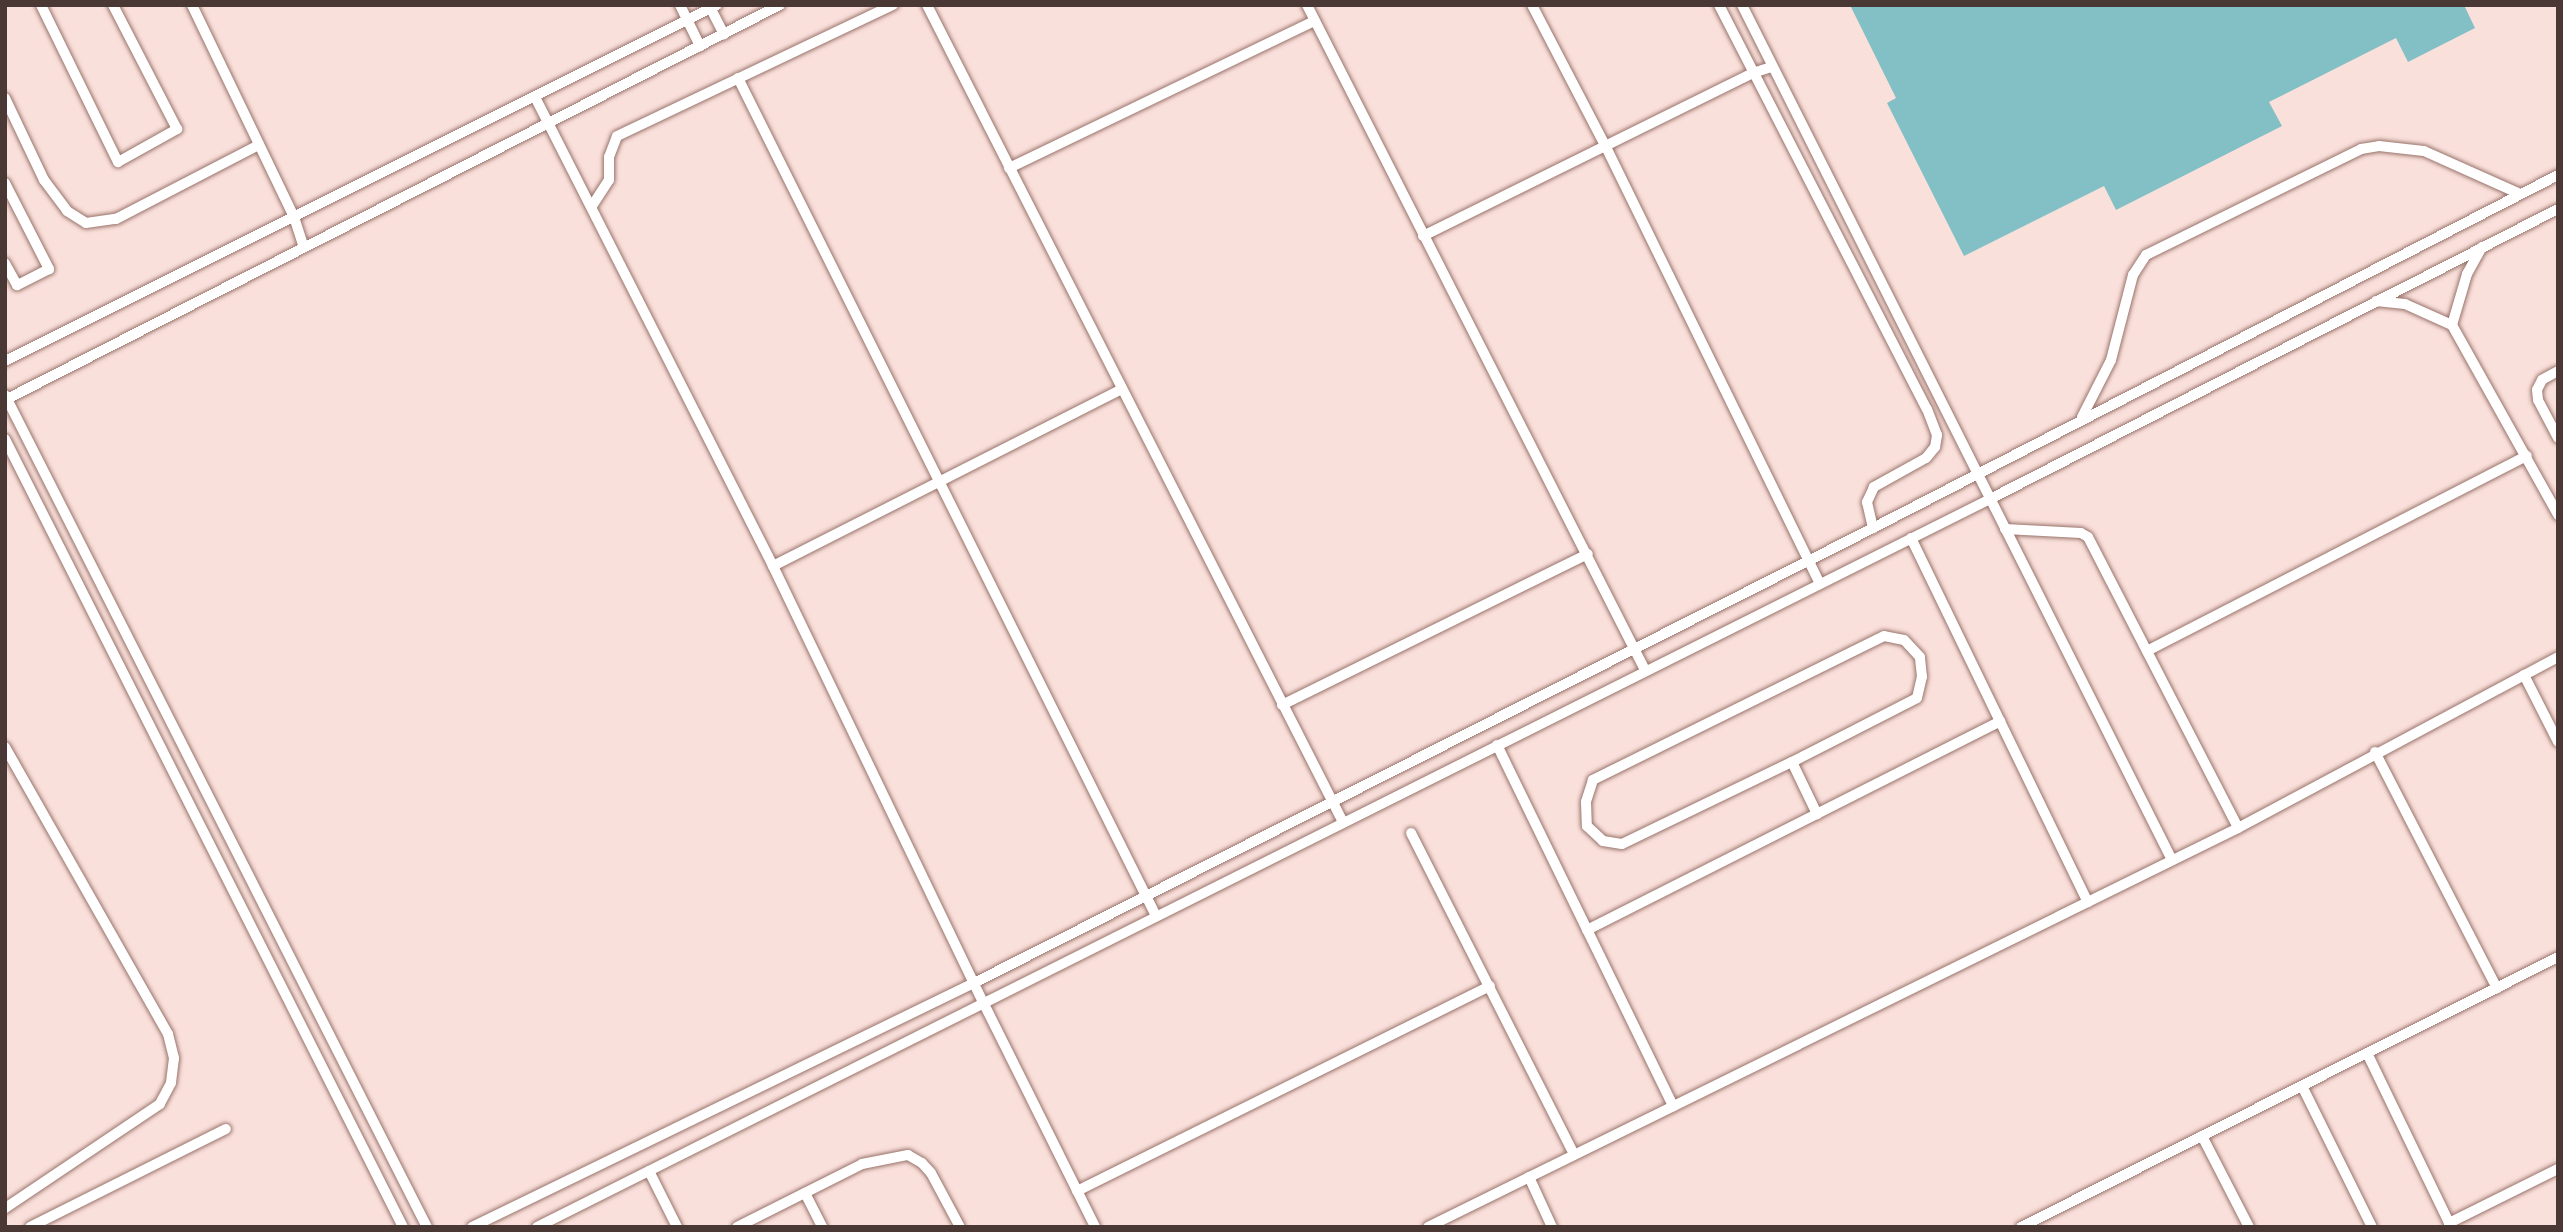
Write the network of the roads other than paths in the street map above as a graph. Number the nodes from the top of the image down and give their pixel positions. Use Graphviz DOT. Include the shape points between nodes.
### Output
graph roads {
  1 [pos="41,5"];
  2 [pos="114,5"];
  3 [pos="192,5"];
  4 [pos="680,5"];
  5 [pos="779,5"];
  6 [pos="893,5"];
  7 [pos="927,5"];
  8 [pos="1307,5"];
  9 [pos="1532,5"];
  10 [pos="1719,5"];
  11 [pos="1742,5"];
  12 [pos="712,6"];
  13 [pos="687,20"];
  14 [pos="1314,20"];
  15 [pos="724,34"];
  16 [pos="700,46"];
  17 [pos="1772,66"];
  18 [pos="1753,73"];
  19 [pos="738,78"];
  20 [pos="535,97"];
  21 [pos="5,98"];
  22 [pos="8,112"];
  23 [pos="546,124"];
  24 [pos="259,145"];
  25 [pos="1605,145"];
  26 [pos="1009,168"];
  27 [pos="2558,175"];
  28 [pos="5,183"];
  29 [pos="2521,194"];
  30 [pos="592,206"];
  31 [pos="2558,209"];
  32 [pos="294,217"];
  33 [pos="1423,236"];
  34 [pos="2483,245"];
  35 [pos="304,247"];
  36 [pos="5,263"];
  37 [pos="2372,302"];
  38 [pos="2452,325"];
  39 [pos="5,361"];
  40 [pos="2558,371"];
  41 [pos="1122,389"];
  42 [pos="6,398"];
  43 [pos="2081,419"];
  44 [pos="2558,438"];
  45 [pos="5,439"];
  46 [pos="2527,456"];
  47 [pos="1976,472"];
  48 [pos="938,482"];
  49 [pos="1990,499"];
  50 [pos="2558,515"];
  51 [pos="1873,528"];
  52 [pos="2005,528"];
  53 [pos="1911,538"];
  54 [pos="1588,554"];
  55 [pos="1810,560"];
  56 [pos="773,566"];
  57 [pos="1819,582"];
  58 [pos="1636,648"];
  59 [pos="2147,651"];
  60 [pos="2558,657"];
  61 [pos="1646,670"];
  62 [pos="2524,675"];
  63 [pos="1282,705"];
  64 [pos="2000,721"];
  65 [pos="2558,742"];
  66 [pos="1497,745"];
  67 [pos="5,747"];
  68 [pos="2375,752"];
  69 [pos="1792,762"];
  70 [pos="1331,802"];
  71 [pos="1817,814"];
  72 [pos="1343,822"];
  73 [pos="2238,828"];
  74 [pos="1411,833"];
  75 [pos="2172,860"];
  76 [pos="1146,895"];
  77 [pos="2088,902"];
  78 [pos="1156,916"];
  79 [pos="1587,930"];
  80 [pos="2558,957"];
  81 [pos="974,983"];
  82 [pos="1490,986"];
  83 [pos="2497,988"];
  84 [pos="984,1004"];
  85 [pos="2367,1053"];
  86 [pos="2302,1086"];
  87 [pos="1673,1106"];
  88 [pos="226,1129"];
  89 [pos="2202,1136"];
  90 [pos="1574,1154"];
  91 [pos="2558,1169"];
  92 [pos="649,1171"];
  93 [pos="1529,1177"];
  94 [pos="1077,1191"];
  95 [pos="805,1193"];
  96 [pos="5,1208"];
  97 [pos="2450,1225"];
  98 [pos="30,1227"];
  99 [pos="403,1227"];
  100 [pos="427,1227"];
  101 [pos="472,1227"];
  102 [pos="537,1227"];
  103 [pos="677,1227"];
  104 [pos="737,1227"];
  105 [pos="822,1227"];
  106 [pos="960,1227"];
  107 [pos="1095,1227"];
  108 [pos="1428,1227"];
  109 [pos="1552,1227"];
  110 [pos="2021,1227"];
  111 [pos="2249,1227"];
  112 [pos="2372,1227"];
  1 -- 2 [label="lane" via="118,162 177,130"];
  3 -- 24 [label="lane"];
  4 -- 13 [label="lane"];
  5 -- 15 [label="lane"];
  6 -- 19 [label="lane"];
  7 -- 26 [label="lane"];
  8 -- 14 [label="lane"];
  9 -- 25 [label="lane"];
  10 -- 18 [label="lane"];
  11 -- 17 [label="lane"];
  12 -- 13 [label="lane"];
  12 -- 15 [label="lane"];
  13 -- 16 [label="lane"];
  13 -- 20 [label="lane"];
  14 -- 26 [label="lane"];
  14 -- 33 [label="lane"];
  15 -- 16 [label="lane"];
  16 -- 23 [label="lane"];
  17 -- 18 [label="lane"];
  17 -- 47 [label="lane"];
  18 -- 25 [label="lane"];
  18 -- 51 [label="lane" via="1937,435 1926,458 1874,487 1867,502"];
  19 -- 30 [label="lane" via="617,136 609,157 608,180"];
  19 -- 48 [label="lane"];
  20 -- 23 [label="lane"];
  20 -- 32 [label="lane"];
  21 -- 22 [label="lane"];
  22 -- 24 [label="lane" via="44,180 67,211 86,223 116,219"];
  23 -- 30 [label="lane"];
  23 -- 35 [label="lane"];
  24 -- 32 [label="lane"];
  25 -- 33 [label="lane"];
  25 -- 55 [label="lane"];
  26 -- 41 [label="lane"];
  27 -- 29 [label="lane"];
  28 -- 36 [label="lane" via="49,269 17,285"];
  29 -- 43 [label="lane"];
  29 -- 43 [label="lane" via="2424,151 2379,146 2361,149 2146,256 2133,275 2111,360"];
  30 -- 56 [label="lane"];
  31 -- 34 [label="lane"];
  32 -- 35 [label="lane"];
  32 -- 39 [label="lane"];
  33 -- 54 [label="lane"];
  34 -- 37 [label="lane"];
  34 -- 38 [label="lane" via="2467,274"];
  35 -- 42 [label="lane"];
  37 -- 38 [label="lane" via="2405,304"];
  37 -- 49 [label="lane"];
  38 -- 46 [label="lane"];
  40 -- 44 [label="lane" via="2542,380 2537,390"];
  41 -- 48 [label="lane"];
  41 -- 63 [label="lane"];
  42 -- 100 [label="lane"];
  43 -- 47 [label="lane"];
  45 -- 99 [label="lane"];
  46 -- 50 [label="lane"];
  46 -- 59 [label="lane"];
  47 -- 49 [label="lane"];
  47 -- 51 [label="lane"];
  48 -- 56 [label="lane"];
  48 -- 76 [label="lane"];
  49 -- 52 [label="lane"];
  49 -- 53 [label="lane"];
  51 -- 55 [label="lane"];
  52 -- 59 [label="lane" via="2088,537"];
  52 -- 75 [label="lane"];
  53 -- 57 [label="lane"];
  53 -- 64 [label="lane"];
  54 -- 58 [label="lane"];
  54 -- 63 [label="lane"];
  55 -- 57 [label="lane"];
  55 -- 58 [label="lane"];
  56 -- 81 [label="lane"];
  57 -- 61 [label="lane"];
  58 -- 61 [label="lane"];
  58 -- 70 [label="lane"];
  59 -- 73 [label="lane"];
  60 -- 62 [label="lane"];
  61 -- 66 [label="lane"];
  62 -- 65 [label="lane"];
  62 -- 68 [label="lane"];
  63 -- 70 [label="lane"];
  64 -- 71 [label="lane"];
  64 -- 77 [label="lane"];
  66 -- 72 [label="lane"];
  66 -- 79 [label="lane"];
  67 -- 96 [label="lane" via="168,1034 174,1058 171,1083 160,1104"];
  68 -- 73 [label="lane"];
  68 -- 83 [label="lane"];
  69 -- 69 [label="lane" via="1622,844 1603,841 1587,826 1586,802 1593,780 1884,636 1904,639 1920,657 1917,698"];
  69 -- 71 [label="lane"];
  70 -- 72 [label="lane"];
  70 -- 76 [label="lane"];
  71 -- 79 [label="lane"];
  72 -- 78 [label="lane"];
  73 -- 75 [label="lane"];
  74 -- 82 [label="lane"];
  75 -- 77 [label="lane"];
  76 -- 78 [label="lane"];
  76 -- 81 [label="lane"];
  77 -- 87 [label="lane"];
  78 -- 84 [label="lane"];
  79 -- 87 [label="lane"];
  80 -- 83 [label="lane"];
  81 -- 84 [label="lane"];
  81 -- 101 [label="lane"];
  82 -- 90 [label="lane"];
  82 -- 94 [label="lane"];
  83 -- 85 [label="lane"];
  84 -- 92 [label="lane"];
  84 -- 94 [label="lane"];
  85 -- 86 [label="lane"];
  85 -- 97 [label="lane"];
  86 -- 89 [label="lane"];
  86 -- 112 [label="lane"];
  87 -- 90 [label="lane"];
  88 -- 98 [label="lane"];
  89 -- 110 [label="lane"];
  89 -- 111 [label="lane"];
  90 -- 93 [label="lane"];
  91 -- 97 [label="lane"];
  92 -- 102 [label="lane"];
  92 -- 103 [label="lane"];
  93 -- 108 [label="lane"];
  93 -- 109 [label="lane"];
  94 -- 107 [label="lane"];
  95 -- 104 [label="lane"];
  95 -- 105 [label="lane"];
  95 -- 106 [label="lane" via="862,1164 908,1155 931,1173"];
}
